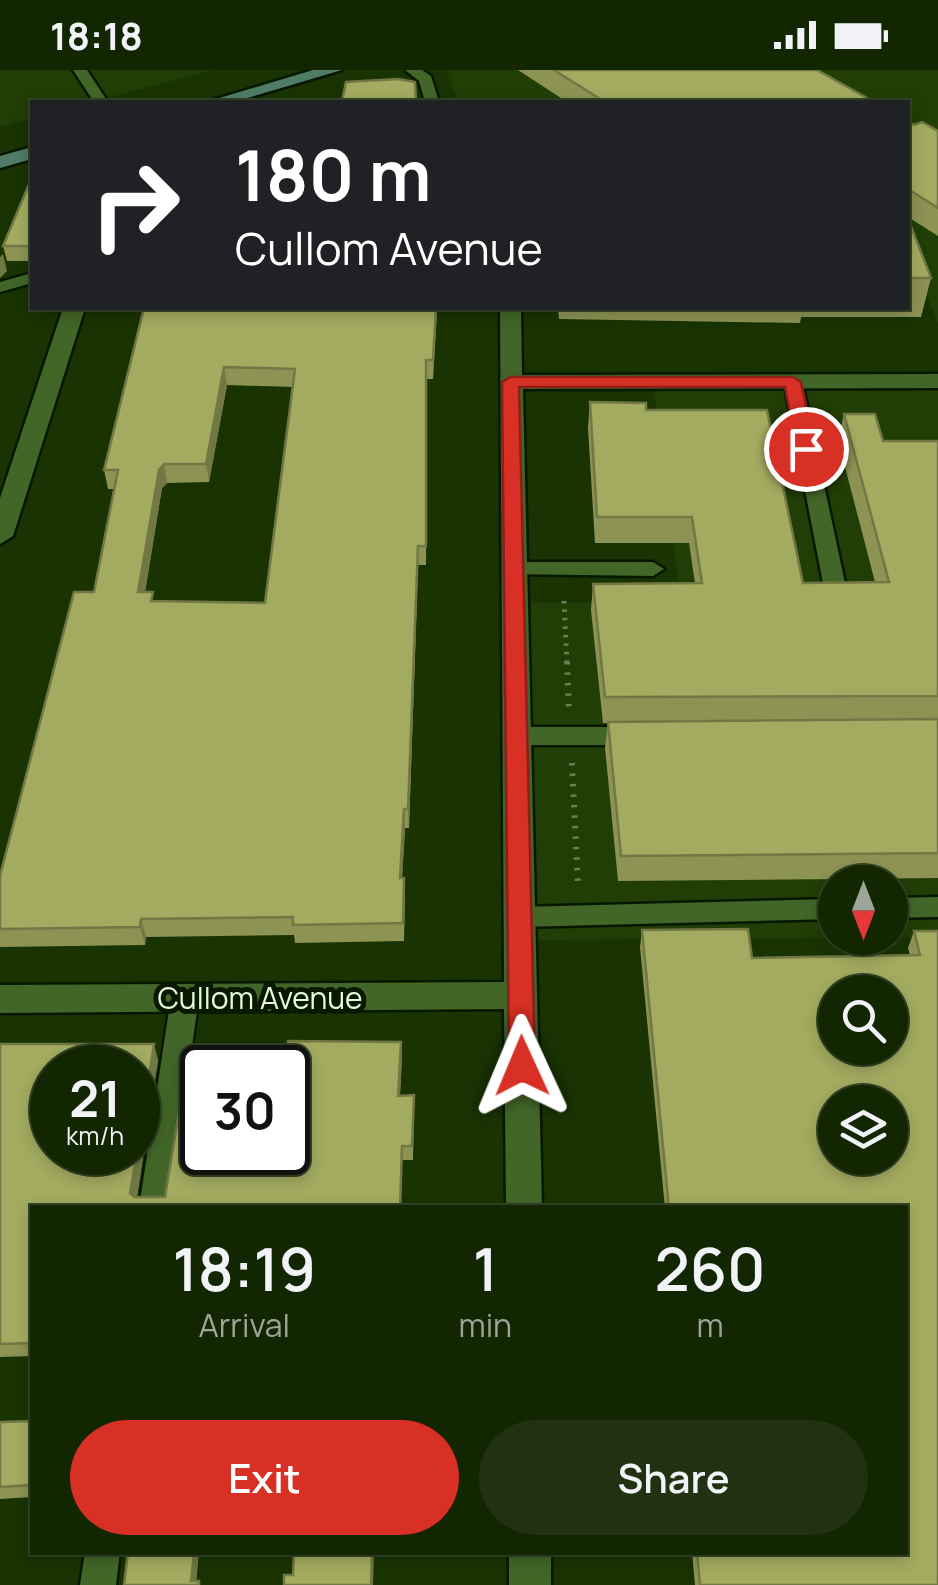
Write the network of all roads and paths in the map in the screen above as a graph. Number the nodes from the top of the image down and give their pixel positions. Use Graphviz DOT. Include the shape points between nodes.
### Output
graph roads {
  1 [pos="80,70"];
  2 [pos="332,70"];
  3 [pos="412,70"];
  4 [pos="100,100"];
  5 [pos="222,100"];
  6 [pos="431,100"];
  7 [pos="30,154"];
  8 [pos="0,162"];
  9 [pos="30,279"];
  10 [pos="0,287"];
  11 [pos="73,310"];
  12 [pos="510,310"];
  13 [pos="510,382"];
  14 [pos="793,382"];
  15 [pos="938,382"];
  16 [pos="0,536"];
  17 [pos="514,569"];
  18 [pos="654,569"];
  19 [pos="834,582"];
  20 [pos="564,601"];
  21 [pos="516,736"];
  22 [pos="668,736"];
  23 [pos="571,737"];
  24 [pos="938,907"];
  25 [pos="908,908"];
  26 [pos="818,909"];
  27 [pos="519,916"];
  28 [pos="579,916"];
  29 [pos="521,995"];
  30 [pos="185,997"];
  31 [pos="0,998"];
  32 [pos="154,1205"];
  33 [pos="524,1205"];
  34 [pos="103,1555"];
  35 [pos="530,1555"];
  36 [pos="98,1585"];
  37 [pos="530,1585"];
  1 -- 4 [label="lane"];
  2 -- 5 [label="main road"];
  3 -- 6 [label="lane" via="426,79"];
  7 -- 8 [label="main road"];
  9 -- 10 [label="lane"];
  11 -- 16 [label="street"];
  12 -- 13 [label="street"];
  13 -- 14 [label="street"];
  13 -- 17 [label="street"];
  14 -- 15 [label="street"];
  14 -- 19 [label="lane"];
  17 -- 18 [label="lane"];
  17 -- 21 [label="street"];
  20 -- 23 [label="path"];
  21 -- 23 [label="lane"];
  21 -- 27 [label="street"];
  22 -- 23 [label="lane"];
  23 -- 28 [label="path"];
  24 -- 25 [label="lane"];
  26 -- 28 [label="lane"];
  27 -- 28 [label="lane"];
  27 -- 29 [label="street"];
  29 -- 30 [label="street, Cullom Avenue"];
  29 -- 33 [label="street"];
  30 -- 31 [label="street, Cullom Avenue"];
  30 -- 32 [label="lane"];
  34 -- 36 [label="lane"];
  35 -- 37 [label="street"];
}
